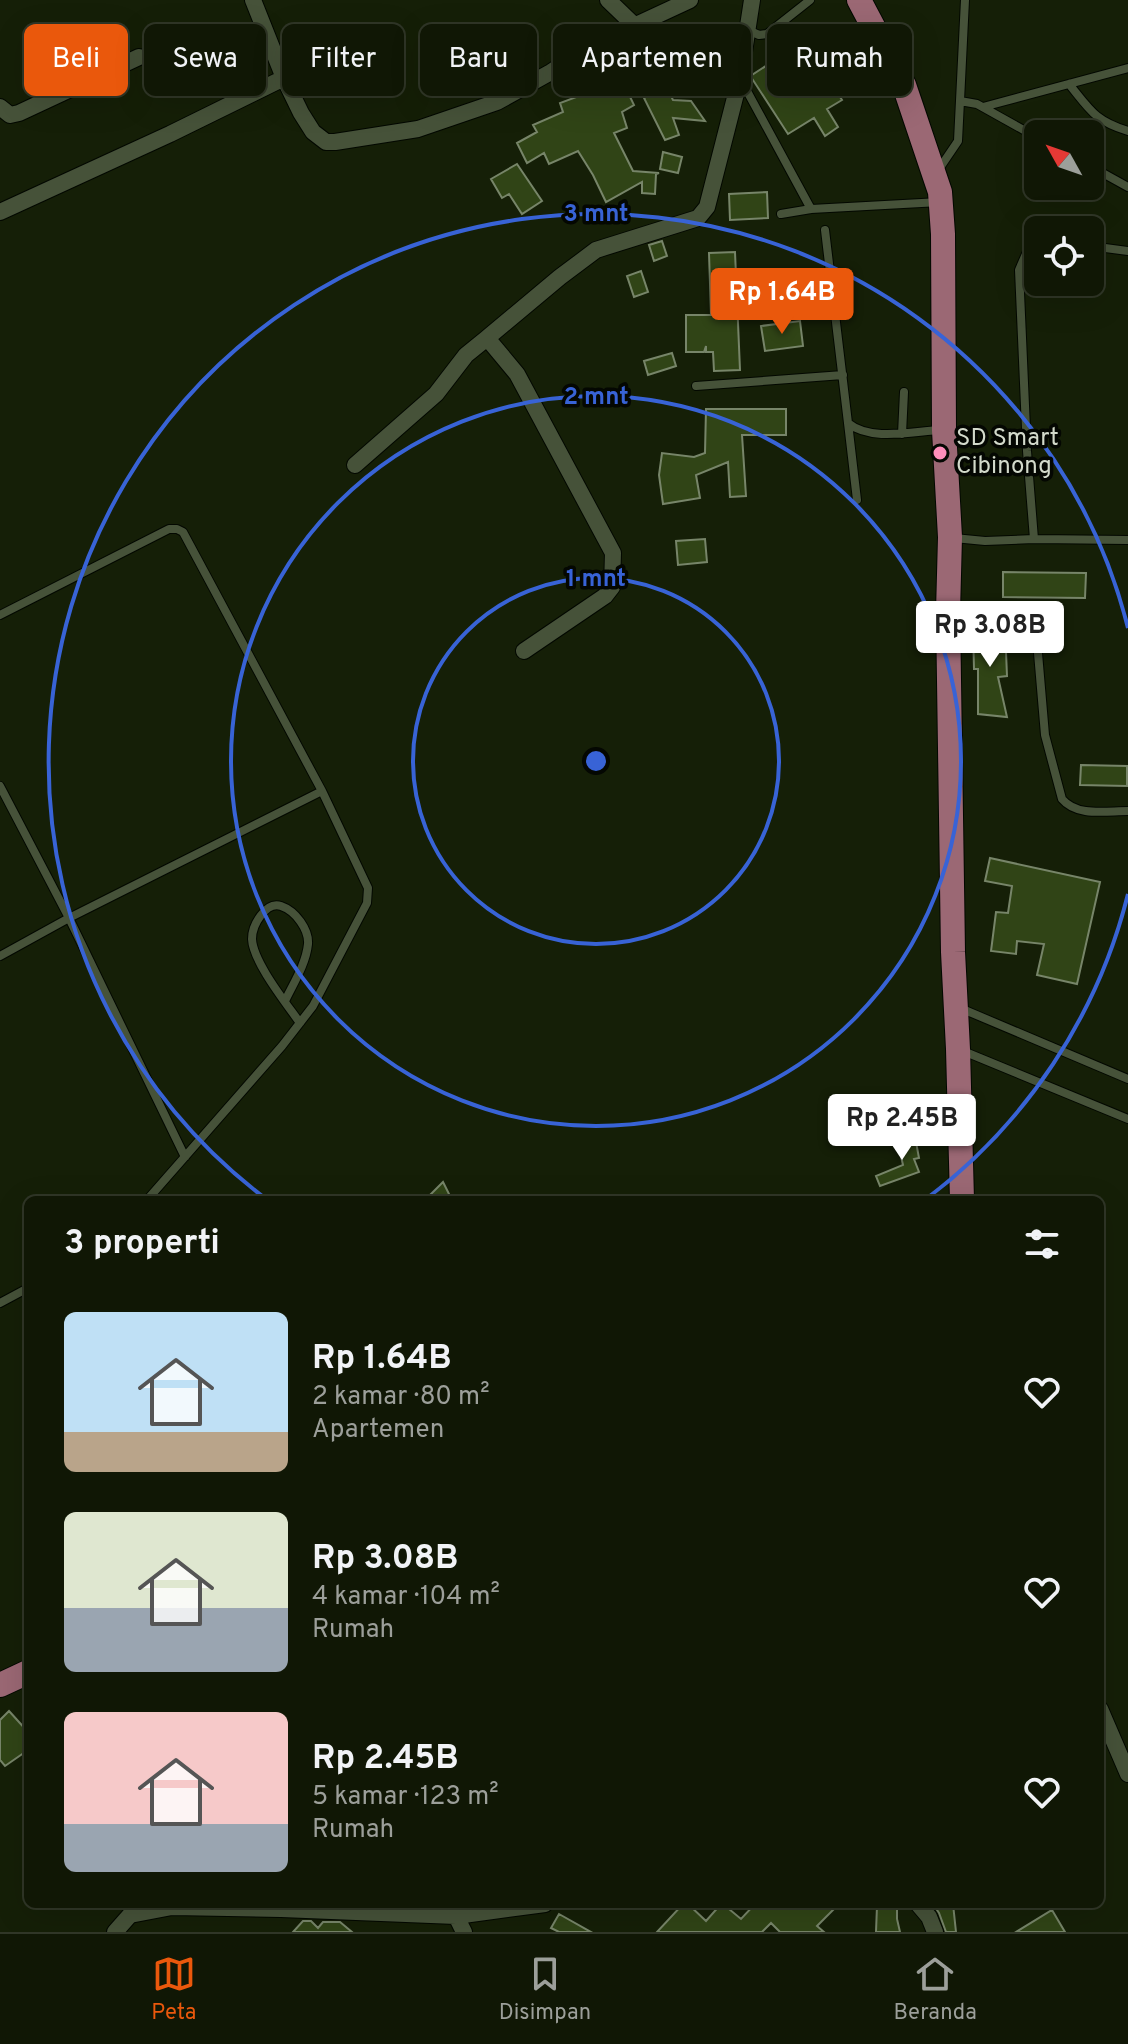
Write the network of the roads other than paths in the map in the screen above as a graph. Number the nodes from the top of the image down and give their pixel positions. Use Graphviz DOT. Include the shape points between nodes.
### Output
graph roads {
  1 [pos="253,0"];
  2 [pos="608,0"];
  3 [pos="690,0"];
  4 [pos="752,0"];
  5 [pos="810,0"];
  6 [pos="859,0"];
  7 [pos="965,0"];
  8 [pos="633,24"];
  9 [pos="639,24"];
  10 [pos="749,24"];
  11 [pos="751,31"];
  12 [pos="139,57"];
  13 [pos="1128,68"];
  14 [pos="553,71"];
  15 [pos="282,73"];
  16 [pos="282,79"];
  17 [pos="1069,84"];
  18 [pos="293,96"];
  19 [pos="735,96"];
  20 [pos="750,96"];
  21 [pos="960,101"];
  22 [pos="0,107"];
  23 [pos="983,107"];
  24 [pos="1024,130"];
  25 [pos="1128,131"];
  26 [pos="1104,174"];
  27 [pos="935,176"];
  28 [pos="1128,187"];
  29 [pos="940,202"];
  30 [pos="811,209"];
  31 [pos="0,212"];
  32 [pos="781,214"];
  33 [pos="825,230"];
  34 [pos="1104,248"];
  35 [pos="1128,251"];
  36 [pos="1024,258"];
  37 [pos="487,338"];
  38 [pos="843,375"];
  39 [pos="696,386"];
  40 [pos="904,392"];
  41 [pos="848,423"];
  42 [pos="944,430"];
  43 [pos="902,434"];
  44 [pos="355,465"];
  45 [pos="857,500"];
  46 [pos="950,537"];
  47 [pos="1034,539"];
  48 [pos="1128,540"];
  49 [pos="948,612"];
  50 [pos="0,615"];
  51 [pos="524,651"];
  52 [pos="0,786"];
  53 [pos="322,791"];
  54 [pos="1128,811"];
  55 [pos="69,918"];
  56 [pos="0,956"];
  57 [pos="285,1001"];
  58 [pos="956,1006"];
  59 [pos="300,1023"];
  60 [pos="958,1049"];
  61 [pos="1128,1079"];
  62 [pos="1128,1119"];
  63 [pos="185,1157"];
  64 [pos="151,1196"];
  65 [pos="962,1196"];
  66 [pos="24,1290"];
  67 [pos="0,1303"];
  68 [pos="24,1674"];
  69 [pos="0,1685"];
  70 [pos="1104,1718"];
  71 [pos="1128,1774"];
  72 [pos="167,1908"];
  73 [pos="226,1908"];
  74 [pos="515,1908"];
  75 [pos="921,1908"];
  76 [pos="456,1916"];
  77 [pos="115,1932"];
  78 [pos="464,1932"];
  79 [pos="935,1932"];
  1 -- 15 [label="street"];
  2 -- 8 [label="street"];
  3 -- 9 [label="street"];
  4 -- 10 [label="street"];
  5 -- 11 [label="lane" via="767,34"];
  6 -- 27 [label="main road" via="904,85"];
  7 -- 21 [label="lane"];
  12 -- 22 [label="street" via="19,113 10,115"];
  13 -- 17 [label="lane"];
  14 -- 18 [label="street" via="497,102 418,129 347,142 326,142 313,132"];
  16 -- 31 [label="street"];
  17 -- 23 [label="lane"];
  17 -- 25 [label="lane" via="1107,124"];
  19 -- 37 [label="street" via="707,207 698,218 596,250"];
  20 -- 30 [label="lane"];
  21 -- 23 [label="lane"];
  21 -- 27 [label="lane" via="958,141"];
  23 -- 24 [label="lane"];
  26 -- 28 [label="lane"];
  27 -- 29 [label="main road"];
  29 -- 30 [label="lane"];
  29 -- 42 [label="main road"];
  30 -- 32 [label="lane"];
  33 -- 38 [label="lane"];
  34 -- 35 [label="lane"];
  36 -- 47 [label="lane" via="1019,270"];
  37 -- 44 [label="street" via="466,355 436,394"];
  37 -- 51 [label="street" via="517,374 613,553 612,587 605,596"];
  38 -- 39 [label="lane"];
  38 -- 41 [label="lane"];
  40 -- 43 [label="lane"];
  41 -- 43 [label="lane" via="863,432"];
  41 -- 45 [label="lane"];
  42 -- 43 [label="lane"];
  42 -- 46 [label="main road"];
  46 -- 47 [label="lane"];
  46 -- 49 [label="main road"];
  47 -- 48 [label="lane"];
  49 -- 54 [label="lane" via="1026,612 1035,618 1045,735 1062,799 1077,810"];
  49 -- 58 [label="main road"];
  50 -- 53 [label="lane" via="169,529 183,532"];
  52 -- 55 [label="lane"];
  53 -- 55 [label="lane"];
  53 -- 59 [label="lane" via="368,888 367,903"];
  55 -- 56 [label="lane"];
  55 -- 63 [label="lane"];
  57 -- 57 [label="lane" via="308,949 308,935 281,906 261,915 252,939 257,958"];
  57 -- 59 [label="lane"];
  58 -- 60 [label="main road"];
  58 -- 61 [label="lane"];
  59 -- 63 [label="lane"];
  60 -- 62 [label="lane"];
  60 -- 65 [label="main road"];
  63 -- 64 [label="lane"];
  66 -- 67 [label="lane"];
  68 -- 69 [label="main road"];
  70 -- 71 [label="street"];
  72 -- 77 [label="street" via="130,1915"];
  73 -- 76 [label="street"];
  74 -- 76 [label="street"];
  75 -- 79 [label="street"];
  76 -- 78 [label="street"];
}
